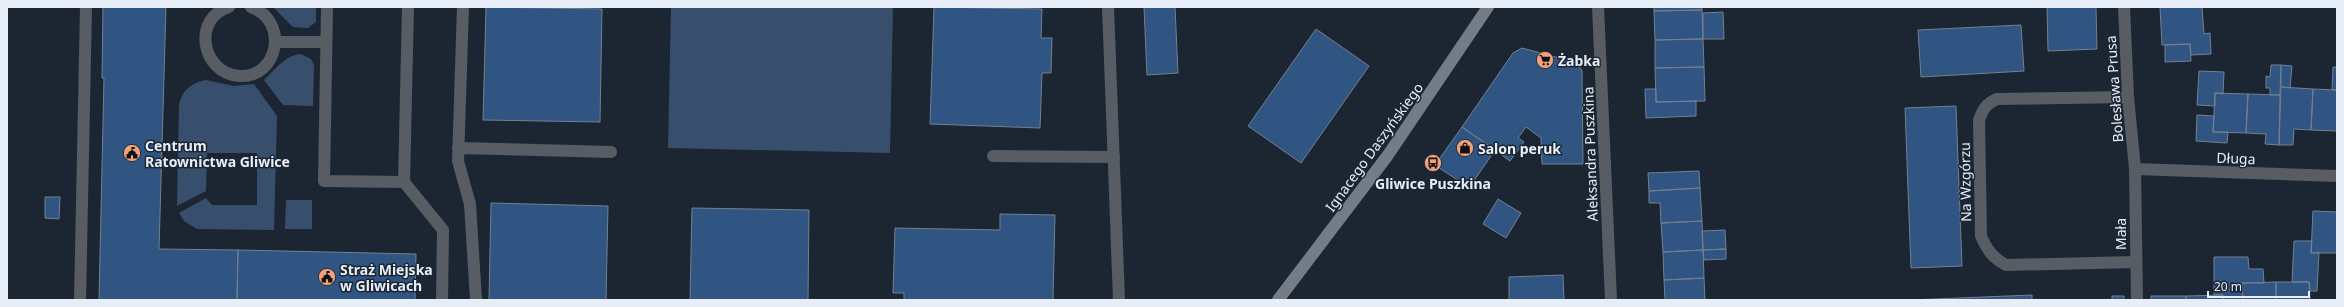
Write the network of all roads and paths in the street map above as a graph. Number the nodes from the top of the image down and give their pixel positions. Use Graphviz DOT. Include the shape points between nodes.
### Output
graph roads {
  1 [pos="86,7"];
  2 [pos="229,7"];
  3 [pos="251,7"];
  4 [pos="327,7"];
  5 [pos="408,7"];
  6 [pos="463,7"];
  7 [pos="1108,7"];
  8 [pos="1488,7"];
  9 [pos="1598,7"];
  10 [pos="2124,7"];
  11 [pos="276,42"];
  12 [pos="326,42"];
  13 [pos="2128,97"];
  14 [pos="458,148"];
  15 [pos="611,152"];
  16 [pos="993,156"];
  17 [pos="1114,157"];
  18 [pos="2135,169"];
  19 [pos="2337,176"];
  20 [pos="404,182"];
  21 [pos="2135,262"];
  22 [pos="80,300"];
  23 [pos="442,300"];
  24 [pos="476,300"];
  25 [pos="1119,300"];
  26 [pos="1278,300"];
  27 [pos="1611,300"];
  28 [pos="2137,300"];
  1 -- 22 [label="street"];
  2 -- 11 [label="street" via="216,15 205,35 207,53 217,67 239,76 253,74 270,60"];
  3 -- 11 [label="street" via="267,17 273,26"];
  4 -- 12 [label="street"];
  5 -- 20 [label="street"];
  6 -- 14 [label="street"];
  7 -- 17 [label="street"];
  8 -- 26 [label="street, Ignacego Daszyńskiego" via="1388,155"];
  9 -- 27 [label="street, Aleksandra Puszkina"];
  10 -- 13 [label="street, Bolesława Prusa"];
  11 -- 12 [label="street"];
  12 -- 20 [label="street" via="324,181"];
  13 -- 18 [label="street, Bolesława Prusa"];
  13 -- 21 [label="street, Na Wzgórzu" via="1997,99 1988,103 1983,108 1980,120 1981,236 1995,259 2006,265"];
  14 -- 15 [label="street"];
  14 -- 24 [label="street" via="458,161 470,204"];
  16 -- 17 [label="street"];
  17 -- 25 [label="street"];
  18 -- 19 [label="street, Długa"];
  18 -- 21 [label="street, Mała"];
  20 -- 23 [label="street" via="443,230"];
  21 -- 28 [label="street, Mała"];
}
